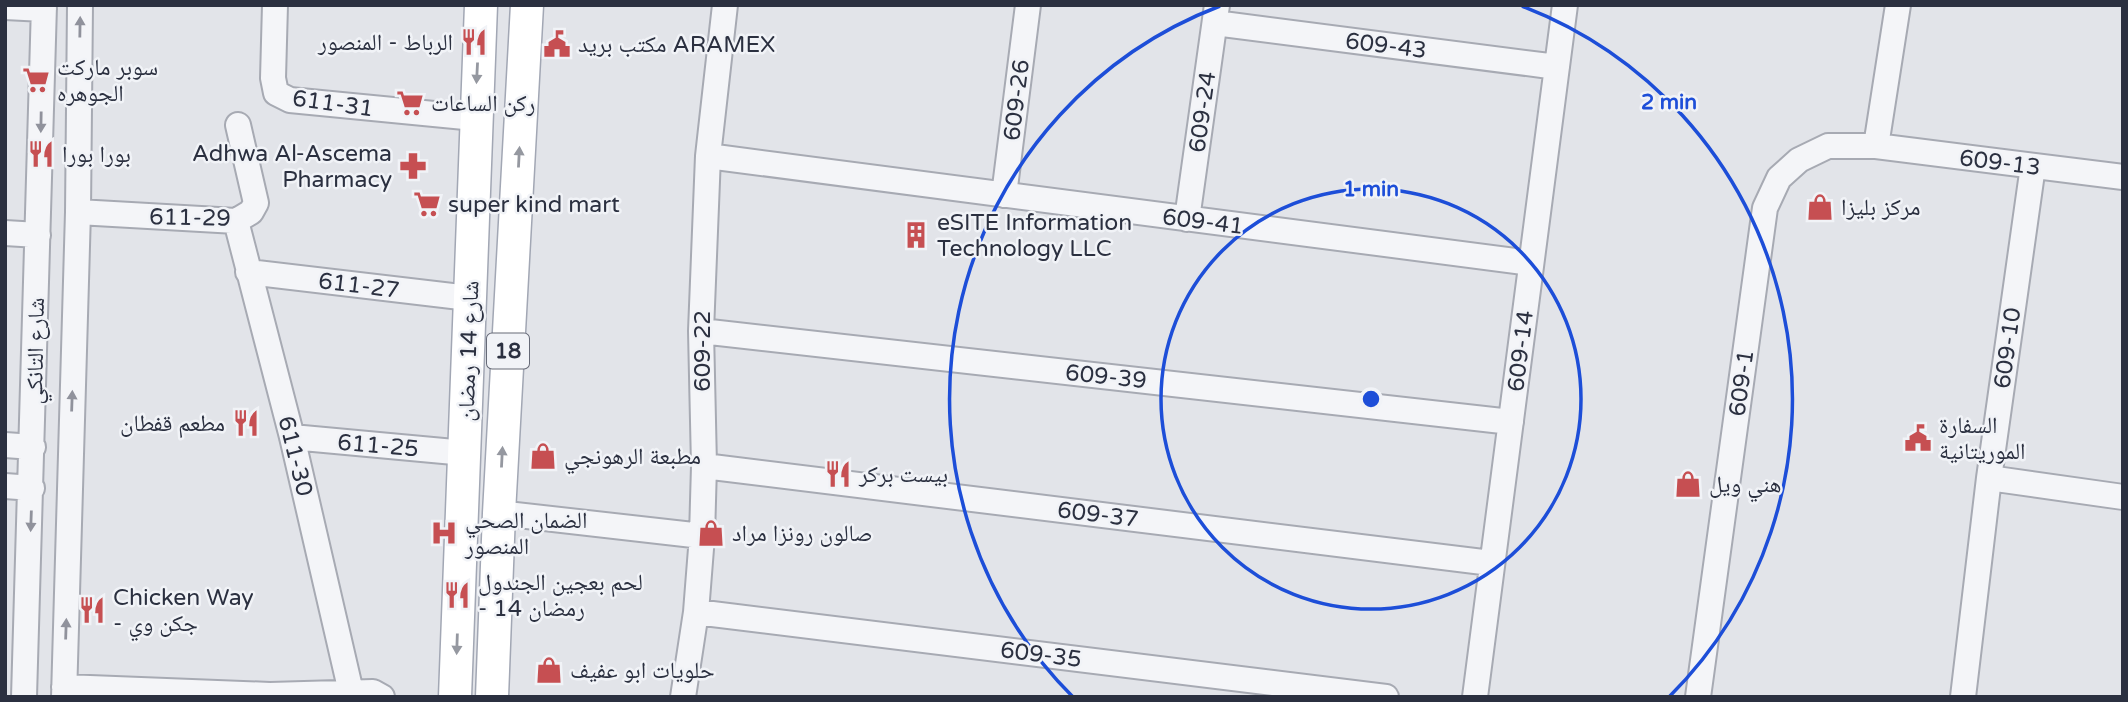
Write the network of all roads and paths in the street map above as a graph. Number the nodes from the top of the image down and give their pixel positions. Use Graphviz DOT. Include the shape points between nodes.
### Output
graph roads {
  1 [pos="80,5"];
  2 [pos="275,5"];
  3 [pos="481,5"];
  4 [pos="527,5"];
  5 [pos="725,5"];
  6 [pos="1028,5"];
  7 [pos="1565,5"];
  8 [pos="1898,5"];
  9 [pos="5,7"];
  10 [pos="44,7"];
  11 [pos="1216,14"];
  12 [pos="1557,67"];
  13 [pos="475,118"];
  14 [pos="238,125"];
  15 [pos="1876,146"];
  16 [pos="708,156"];
  17 [pos="2033,166"];
  18 [pos="2123,177"];
  19 [pos="1003,195"];
  20 [pos="78,212"];
  21 [pos="1187,219"];
  22 [pos="236,221"];
  23 [pos="5,233"];
  24 [pos="38,235"];
  25 [pos="1531,263"];
  26 [pos="248,272"];
  27 [pos="469,298"];
  28 [pos="701,331"];
  29 [pos="1511,422"];
  30 [pos="292,437"];
  31 [pos="5,445"];
  32 [pos="33,447"];
  33 [pos="465,453"];
  34 [pos="704,466"];
  35 [pos="1989,478"];
  36 [pos="5,486"];
  37 [pos="32,488"];
  38 [pos="2123,497"];
  39 [pos="499,513"];
  40 [pos="702,536"];
  41 [pos="1491,563"];
  42 [pos="696,612"];
  43 [pos="64,692"];
  44 [pos="351,692"];
  45 [pos="271,696"];
  46 [pos="24,697"];
  47 [pos="382,697"];
  48 [pos="455,697"];
  49 [pos="492,697"];
  50 [pos="682,697"];
  51 [pos="1386,697"];
  52 [pos="1475,697"];
  53 [pos="1698,697"];
  54 [pos="1963,697"];
  20 -- 1 [label="street, شارع التانكي, one-way"];
  2 -- 13 [label="street, 611-31" via="276,93 290,100"];
  3 -- 13 [label="main road, شارع 14 رمضان / 18, one-way"];
  39 -- 4 [label="main road, شارع 14 رمضان / 18, one-way"];
  5 -- 16 [label="street, 609-22"];
  6 -- 19 [label="street, 609-26"];
  7 -- 12 [label="street, 609-14"];
  8 -- 15 [label="street"];
  9 -- 10 [label="street"];
  10 -- 24 [label="street, شارع التانكي, one-way"];
  11 -- 12 [label="street, 609-43"];
  11 -- 21 [label="street, 609-24"];
  12 -- 25 [label="street, 609-14"];
  13 -- 27 [label="main road, شارع 14 رمضان / 18"];
  14 -- 22 [label="street, 611-29" via="256,203"];
  15 -- 17 [label="street, 609-13"];
  15 -- 53 [label="street, 609-1" via="1828,146 1799,160 1779,178 1765,208"];
  16 -- 19 [label="street, 609-41"];
  16 -- 28 [label="street, 609-22"];
  17 -- 18 [label="street, 609-13"];
  17 -- 35 [label="street, 609-10"];
  19 -- 21 [label="street, 609-41"];
  20 -- 22 [label="street, 611-29"];
  43 -- 20 [label="street, شارع التانكي, one-way"];
  21 -- 25 [label="street, 609-41"];
  22 -- 26 [label="street, 611-30"];
  23 -- 24 [label="street"];
  24 -- 32 [label="street, شارع التانكي"];
  25 -- 29 [label="street, 609-14"];
  26 -- 27 [label="street, 611-27"];
  26 -- 30 [label="street, 611-30"];
  27 -- 33 [label="main road, شارع 14 رمضان / 18"];
  28 -- 29 [label="street, 609-39"];
  28 -- 34 [label="street, 609-22"];
  29 -- 41 [label="street, 609-14"];
  30 -- 33 [label="street, 611-25"];
  30 -- 44 [label="street, 611-30"];
  31 -- 32 [label="street"];
  32 -- 37 [label="street, شارع التانكي"];
  33 -- 48 [label="main road, شارع 14 رمضان / 18, one-way"];
  34 -- 40 [label="street, 609-22"];
  34 -- 41 [label="street, 609-37"];
  35 -- 38 [label="street"];
  35 -- 54 [label="street, 609-10"];
  36 -- 37 [label="street"];
  37 -- 46 [label="street, شارع التانكي, one-way"];
  39 -- 40 [label="street"];
  39 -- 49 [label="main road, شارع 14 رمضان / 18"];
  40 -- 42 [label="street, 609-22"];
  41 -- 52 [label="street, 609-14"];
  42 -- 50 [label="street, 609-22"];
  42 -- 51 [label="street, 609-35"];
  43 -- 45 [label="street"];
  44 -- 45 [label="street"];
  44 -- 47 [label="street" via="373,692"];
}
